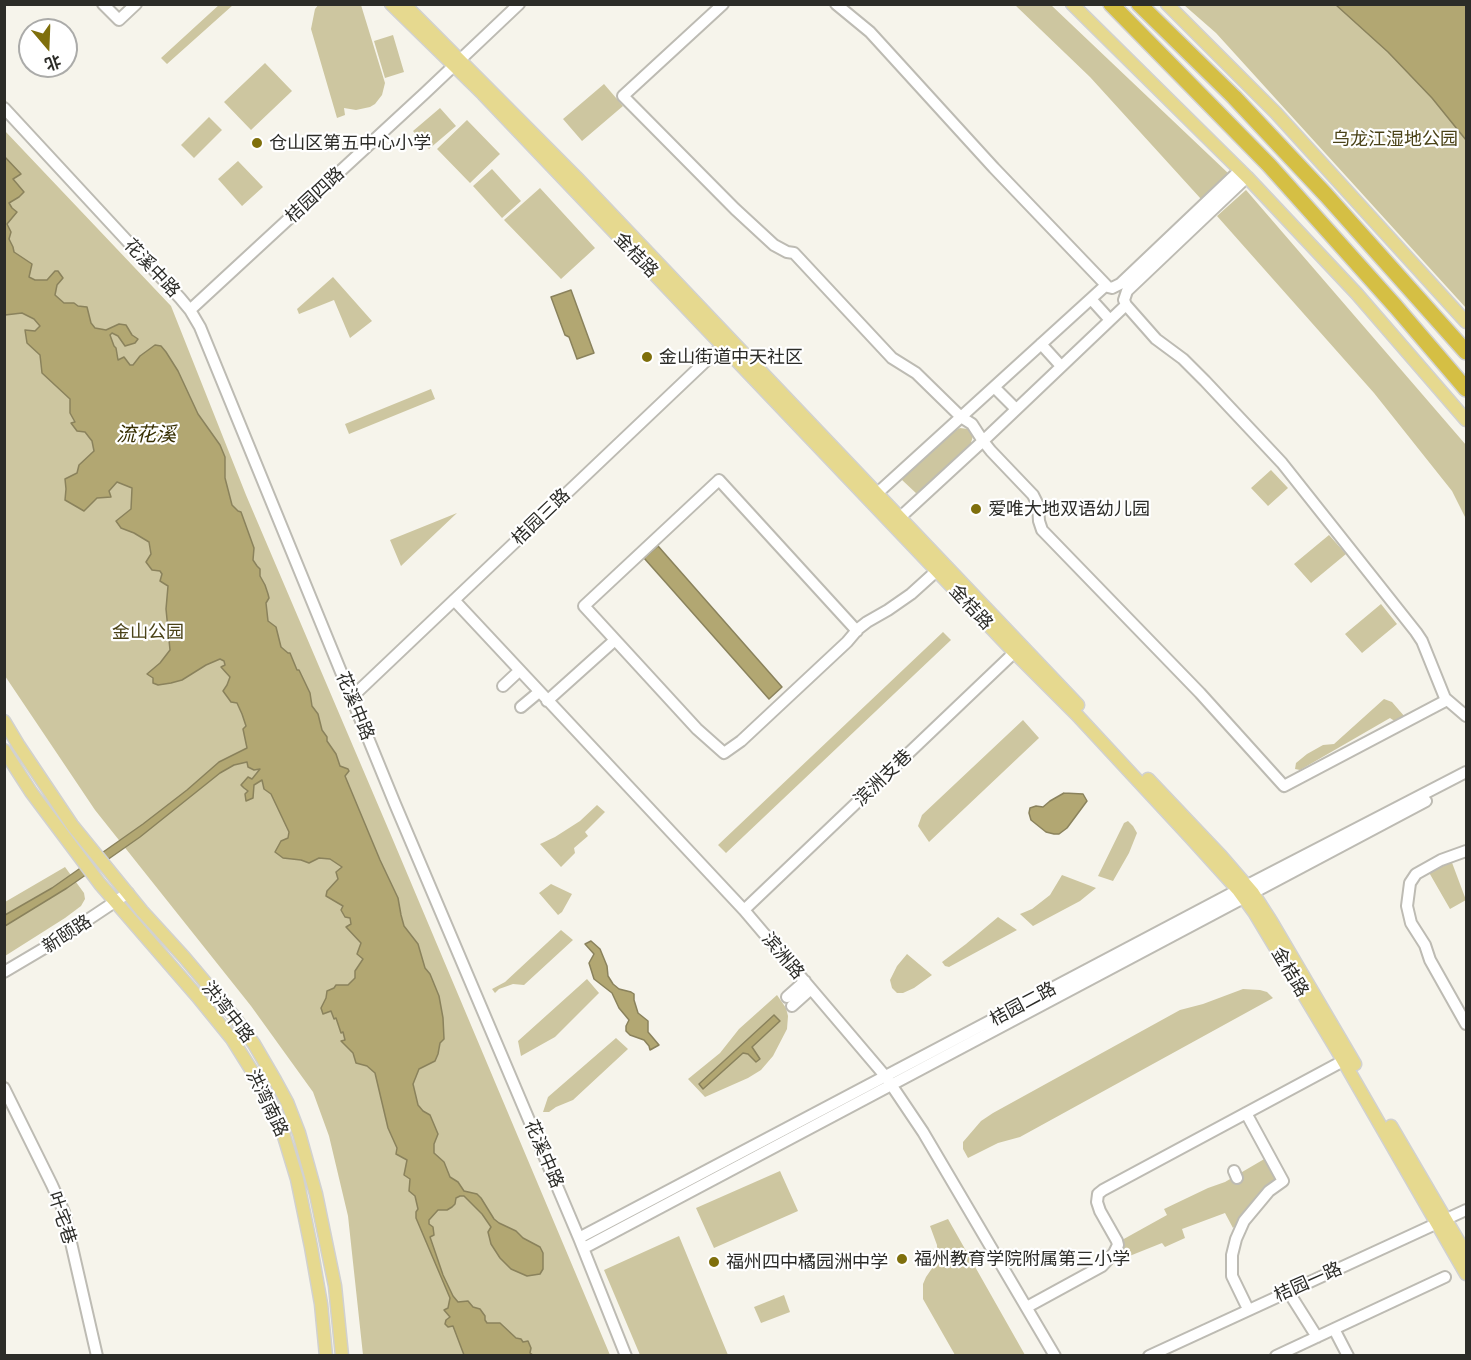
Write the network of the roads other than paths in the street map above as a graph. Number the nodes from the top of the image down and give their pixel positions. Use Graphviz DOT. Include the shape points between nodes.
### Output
graph roads {
  1 [pos="103,4"];
  2 [pos="136,4"];
  3 [pos="391,4"];
  4 [pos="404,4"];
  5 [pos="519,4"];
  6 [pos="723,4"];
  7 [pos="836,4"];
  8 [pos="1072,4"];
  9 [pos="1111,4"];
  10 [pos="1139,4"];
  11 [pos="1167,4"];
  12 [pos="457,63"];
  13 [pos="4,108"];
  14 [pos="1243,174"];
  15 [pos="1105,286"];
  16 [pos="1090,299"];
  17 [pos="1126,305"];
  18 [pos="190,310"];
  19 [pos="1110,320"];
  20 [pos="1467,322"];
  21 [pos="726,342"];
  22 [pos="1041,344"];
  23 [pos="1467,352"];
  24 [pos="1061,366"];
  25 [pos="994,387"];
  26 [pos="1467,389"];
  27 [pos="1016,409"];
  28 [pos="961,417"];
  29 [pos="1467,420"];
  30 [pos="983,441"];
  31 [pos="874,497"];
  32 [pos="896,521"];
  33 [pos="940,567"];
  34 [pos="454,600"];
  35 [pos="857,631"];
  36 [pos="615,640"];
  37 [pos="1017,649"];
  38 [pos="519,671"];
  39 [pos="503,686"];
  40 [pos="539,692"];
  41 [pos="352,697"];
  42 [pos="1447,700"];
  43 [pos="547,701"];
  44 [pos="521,707"];
  45 [pos="1467,716"];
  46 [pos="4,722"];
  47 [pos="4,750"];
  48 [pos="1467,771"];
  49 [pos="1467,780"];
  50 [pos="1467,851"];
  51 [pos="1245,892"];
  52 [pos="128,893"];
  53 [pos="115,902"];
  54 [pos="744,910"];
  55 [pos="4,972"];
  56 [pos="808,985"];
  57 [pos="789,1002"];
  58 [pos="1467,1024"];
  59 [pos="1343,1061"];
  60 [pos="889,1081"];
  61 [pos="4,1088"];
  62 [pos="1246,1113"];
  63 [pos="1467,1210"];
  64 [pos="1442,1221"];
  65 [pos="581,1243"];
  66 [pos="1467,1254"];
  67 [pos="1467,1274"];
  68 [pos="1445,1277"];
  69 [pos="1292,1290"];
  70 [pos="1026,1307"];
  71 [pos="1248,1310"];
  72 [pos="1334,1329"];
  73 [pos="1320,1336"];
  74 [pos="97,1356"];
  75 [pos="326,1356"];
  76 [pos="342,1356"];
  77 [pos="626,1356"];
  78 [pos="1055,1356"];
  79 [pos="1149,1356"];
  80 [pos="1276,1356"];
  81 [pos="1348,1356"];
  1 -- 2 [label="street" via="119,20"];
  3 -- 12 [label="main road, 金桔路"];
  4 -- 12 [label="main road"];
  5 -- 12 [label="street, 桔园四路"];
  6 -- 28 [label="street" via="623,96 735,209 780,249 794,253 892,358 916,373"];
  7 -- 15 [label="street" via="870,33"];
  8 -- 14 [label="main road"];
  9 -- 26 [label="highway" via="1269,165"];
  10 -- 23 [label="highway" via="1234,97"];
  11 -- 20 [label="main road" via="1276,113"];
  12 -- 18 [label="street, 桔园四路"];
  12 -- 21 [label="main road, 金桔路"];
  13 -- 18 [label="street, 花溪中路"];
  14 -- 15 [label="street" via="1120,284"];
  14 -- 17 [label="street" via="1131,287 1125,296"];
  14 -- 29 [label="main road" via="1357,294"];
  15 -- 16 [label="street"];
  16 -- 19 [label="street"];
  16 -- 22 [label="street"];
  17 -- 19 [label="street"];
  17 -- 42 [label="street" via="1282,463 1416,632"];
  18 -- 41 [label="street, 花溪中路"];
  19 -- 24 [label="street"];
  21 -- 31 [label="main road, 金桔路"];
  21 -- 34 [label="street, 桔园三路"];
  22 -- 24 [label="street"];
  22 -- 25 [label="street"];
  24 -- 27 [label="street"];
  25 -- 27 [label="street"];
  25 -- 28 [label="street"];
  27 -- 30 [label="street"];
  28 -- 30 [label="street"];
  28 -- 31 [label="street"];
  30 -- 32 [label="street"];
  30 -- 42 [label="street" via="1033,495 1042,530 1284,786"];
  31 -- 32 [label="main road, 金桔路"];
  32 -- 33 [label="main road, 金桔路"];
  33 -- 35 [label="street" via="910,594"];
  33 -- 37 [label="main road, 金桔路"];
  34 -- 38 [label="street, 滨洲路"];
  34 -- 41 [label="street, 桔园三路"];
  35 -- 36 [label="street" via="724,753"];
  35 -- 36 [label="street" via="718,480 584,606"];
  36 -- 43 [label="street"];
  37 -- 51 [label="main road, 金桔路"];
  37 -- 54 [label="street, 滨洲支巷"];
  38 -- 39 [label="street"];
  38 -- 40 [label="street, 滨洲路"];
  40 -- 43 [label="street, 滨洲路"];
  40 -- 44 [label="street"];
  41 -- 65 [label="street, 花溪中路"];
  42 -- 45 [label="street"];
  43 -- 54 [label="street, 滨洲路"];
  46 -- 52 [label="main road, 洪湾中路" via="72,825"];
  47 -- 53 [label="main road, 洪湾南路" via="56,827"];
  48 -- 51 [label="street, 桔园二路"];
  49 -- 51 [label="street, 桔园二路"];
  50 -- 58 [label="street" via="1416,874 1407,906 1413,928"];
  51 -- 59 [label="main road, 金桔路"];
  51 -- 60 [label="street, 桔园二路"];
  51 -- 64 [label="main road" via="1277,931"];
  52 -- 53 [label="street, 新颐路"];
  52 -- 76 [label="main road, 洪湾中路" via="241,1026 287,1102 320,1212 335,1286"];
  53 -- 55 [label="street, 新颐路"];
  53 -- 75 [label="main road, 洪湾南路" via="232,1039 267,1095 297,1179 321,1304"];
  54 -- 56 [label="street, 滨洲路"];
  56 -- 57 [label="street"];
  56 -- 60 [label="street, 滨洲路"];
  59 -- 62 [label="street"];
  59 -- 64 [label="main road, 金桔路"];
  60 -- 65 [label="street, 桔园二路"];
  60 -- 70 [label="street, 滨洲路"];
  61 -- 74 [label="street, 叶宅巷" via="64,1212"];
  62 -- 70 [label="street" via="1098,1194 1096,1202 1117,1241 1114,1253 1102,1266"];
  62 -- 71 [label="street" via="1283,1181 1269,1191 1244,1221 1236,1239 1232,1276"];
  63 -- 64 [label="street, 桔园一路"];
  64 -- 66 [label="main road"];
  64 -- 67 [label="main road, 金桔路"];
  64 -- 69 [label="street, 桔园一路"];
  65 -- 77 [label="street, 花溪中路"];
  68 -- 72 [label="street"];
  69 -- 71 [label="street, 桔园一路"];
  69 -- 73 [label="street"];
  70 -- 78 [label="street, 滨洲路"];
  71 -- 79 [label="street, 桔园一路"];
  72 -- 73 [label="street"];
  72 -- 81 [label="street"];
  73 -- 80 [label="street"];
}
